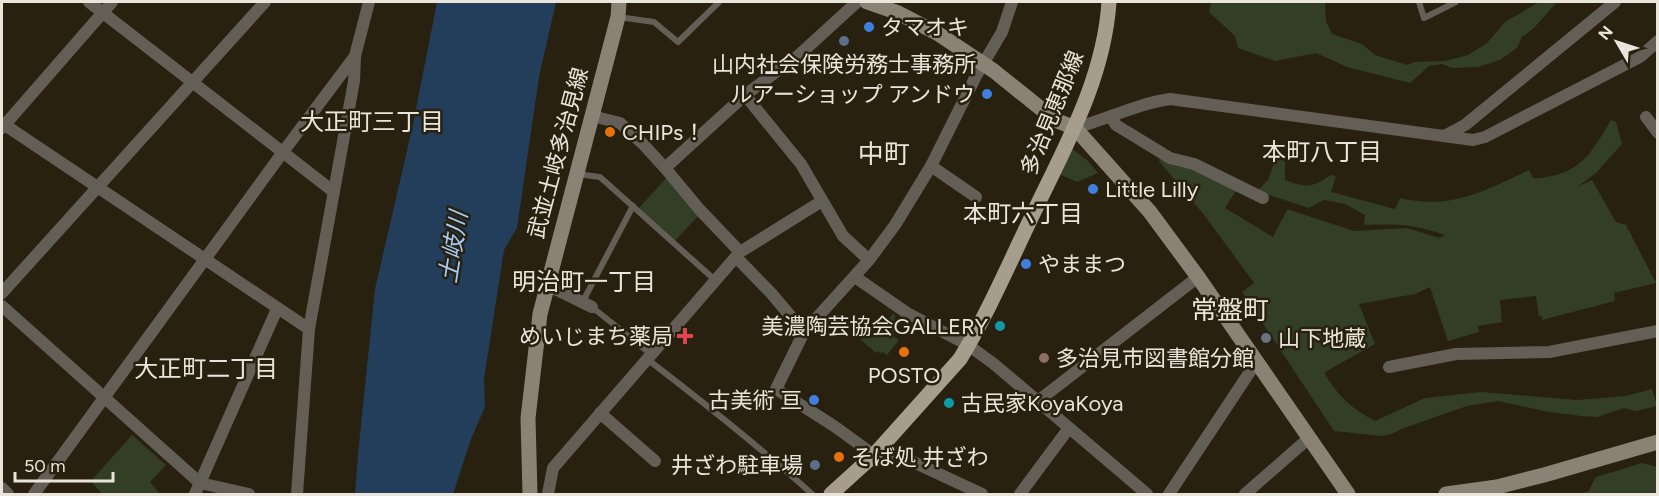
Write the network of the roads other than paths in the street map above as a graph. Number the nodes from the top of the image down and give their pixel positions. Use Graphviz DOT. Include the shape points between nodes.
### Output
graph roads {
  1 [pos="89,2"];
  2 [pos="112,2"];
  3 [pos="265,2"];
  4 [pos="718,2"];
  5 [pos="857,2"];
  6 [pos="867,2"];
  7 [pos="1012,2"];
  8 [pos="1109,2"];
  9 [pos="1419,2"];
  10 [pos="1456,2"];
  11 [pos="1615,2"];
  12 [pos="365,4"];
  13 [pos="618,9"];
  14 [pos="103,12"];
  15 [pos="1658,41"];
  16 [pos="1658,53"];
  17 [pos="355,56"];
  18 [pos="1640,57"];
  19 [pos="982,64"];
  20 [pos="192,82"];
  21 [pos="744,95"];
  22 [pos="592,116"];
  23 [pos="1111,117"];
  24 [pos="1646,117"];
  25 [pos="2,126"];
  26 [pos="1075,128"];
  27 [pos="1658,133"];
  28 [pos="1446,135"];
  29 [pos="283,152"];
  30 [pos="931,166"];
  31 [pos="665,168"];
  32 [pos="576,174"];
  33 [pos="97,188"];
  34 [pos="334,192"];
  35 [pos="976,197"];
  36 [pos="1263,198"];
  37 [pos="822,201"];
  38 [pos="633,206"];
  39 [pos="738,255"];
  40 [pos="869,260"];
  41 [pos="205,261"];
  42 [pos="855,277"];
  43 [pos="1198,277"];
  44 [pos="716,280"];
  45 [pos="547,285"];
  46 [pos="2,293"];
  47 [pos="587,305"];
  48 [pos="2,306"];
  49 [pos="277,309"];
  50 [pos="309,329"];
  51 [pos="1658,331"];
  52 [pos="804,332"];
  53 [pos="968,345"];
  54 [pos="647,358"];
  55 [pos="1257,361"];
  56 [pos="1389,367"];
  57 [pos="105,397"];
  58 [pos="1038,401"];
  59 [pos="600,413"];
  60 [pos="1069,428"];
  61 [pos="1309,438"];
  62 [pos="1658,442"];
  63 [pos="878,451"];
  64 [pos="655,461"];
  65 [pos="2,488"];
  66 [pos="197,489"];
  67 [pos="8,495"];
  68 [pos="34,495"];
  69 [pos="249,495"];
  70 [pos="297,495"];
  71 [pos="530,495"];
  72 [pos="548,495"];
  73 [pos="812,495"];
  74 [pos="831,495"];
  75 [pos="982,495"];
  76 [pos="1020,495"];
  77 [pos="1147,495"];
  78 [pos="1169,495"];
  79 [pos="1245,495"];
  80 [pos="1348,495"];
  81 [pos="1446,495"];
  1 -- 14 [label="street"];
  2 -- 14 [label="street"];
  3 -- 20 [label="street"];
  4 -- 13 [label="lane" via="678,42 654,22"];
  5 -- 21 [label="street" via="799,55"];
  6 -- 19 [label="street" via="937,33"];
  7 -- 19 [label="street" via="1002,32"];
  8 -- 26 [label="main road, 多治見恵那線" via="1104,45"];
  9 -- 10 [label="lane" via="1424,18"];
  11 -- 28 [label="street" via="1465,125"];
  12 -- 17 [label="street"];
  13 -- 22 [label="street, 武並土岐多治見線"];
  14 -- 20 [label="street"];
  14 -- 25 [label="street"];
  15 -- 18 [label="street"];
  16 -- 18 [label="street"];
  17 -- 29 [label="street"];
  17 -- 34 [label="street"];
  18 -- 28 [label="street" via="1485,137 1473,140"];
  19 -- 26 [label="street" via="1055,120"];
  19 -- 30 [label="street"];
  20 -- 29 [label="street"];
  20 -- 33 [label="street"];
  21 -- 31 [label="street"];
  21 -- 37 [label="street" via="801,164"];
  22 -- 31 [label="street" via="620,123"];
  22 -- 32 [label="street, 武並土岐多治見線"];
  23 -- 26 [label="street"];
  23 -- 28 [label="street" via="1130,108 1170,99"];
  23 -- 36 [label="street" via="1116,125 1170,158 1194,164"];
  24 -- 27 [label="street"];
  25 -- 33 [label="street"];
  26 -- 43 [label="street" via="1150,213"];
  26 -- 53 [label="main road, 多治見恵那線"];
  29 -- 34 [label="street"];
  29 -- 41 [label="street"];
  30 -- 35 [label="street"];
  30 -- 40 [label="street"];
  31 -- 39 [label="street"];
  32 -- 38 [label="lane" via="600,177"];
  32 -- 45 [label="street, 武並土岐多治見線"];
  33 -- 41 [label="street"];
  33 -- 46 [label="street"];
  34 -- 50 [label="street"];
  37 -- 39 [label="street"];
  37 -- 40 [label="street" via="843,236"];
  38 -- 44 [label="lane"];
  38 -- 47 [label="lane"];
  39 -- 44 [label="street"];
  39 -- 52 [label="street"];
  40 -- 42 [label="street"];
  41 -- 49 [label="street"];
  41 -- 57 [label="street"];
  42 -- 52 [label="street"];
  42 -- 53 [label="street" via="907,313"];
  43 -- 55 [label="street"];
  43 -- 58 [label="street"];
  44 -- 54 [label="street"];
  45 -- 47 [label="street"];
  45 -- 71 [label="street, 武並土岐多治見線" via="534,352 528,418"];
  47 -- 54 [label="lane" via="648,352"];
  48 -- 57 [label="street"];
  49 -- 50 [label="street"];
  49 -- 66 [label="street"];
  50 -- 70 [label="street"];
  51 -- 56 [label="street" via="1549,352 1456,354"];
  52 -- 63 [label="street" via="776,389"];
  53 -- 58 [label="street"];
  53 -- 63 [label="main road, 多治見恵那線"];
  54 -- 59 [label="street"];
  54 -- 73 [label="lane"];
  55 -- 61 [label="street"];
  55 -- 78 [label="street"];
  57 -- 66 [label="street"];
  57 -- 68 [label="street"];
  58 -- 60 [label="street"];
  59 -- 64 [label="street"];
  59 -- 72 [label="street" via="553,468"];
  60 -- 76 [label="street"];
  60 -- 77 [label="street"];
  61 -- 79 [label="street"];
  61 -- 80 [label="street"];
  62 -- 81 [label="street" via="1497,487"];
  63 -- 74 [label="main road, 多治見恵那線"];
  63 -- 75 [label="street"];
  65 -- 67 [label="street"];
  66 -- 69 [label="street"];
}
